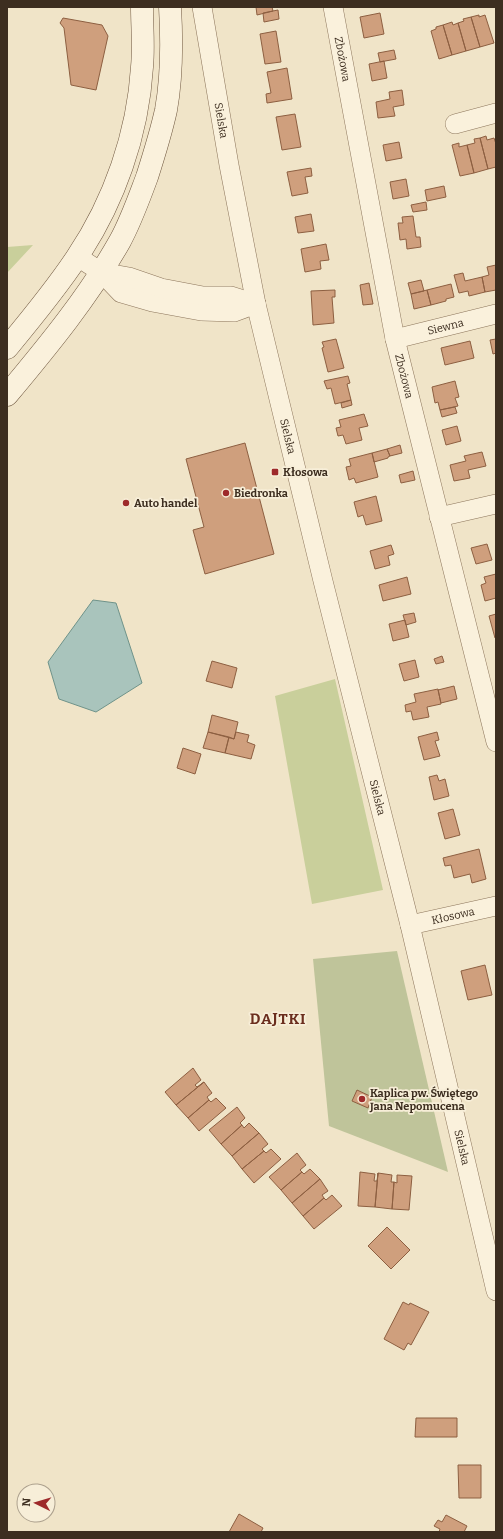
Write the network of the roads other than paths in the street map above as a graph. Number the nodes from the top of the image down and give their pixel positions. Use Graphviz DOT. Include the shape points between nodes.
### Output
graph roads {
  1 [pos="142,7"];
  2 [pos="170,7"];
  3 [pos="202,7"];
  4 [pos="333,7"];
  5 [pos="496,113"];
  6 [pos="455,124"];
  7 [pos="78,257"];
  8 [pos="101,272"];
  9 [pos="256,304"];
  10 [pos="496,314"];
  11 [pos="395,339"];
  12 [pos="7,348"];
  13 [pos="7,395"];
  14 [pos="496,504"];
  15 [pos="439,517"];
  16 [pos="491,701"];
  17 [pos="496,742"];
  18 [pos="496,906"];
  19 [pos="410,924"];
  20 [pos="496,1291"];
  1 -- 7 [label="main road" via="142,68 135,119 125,159 104,211"];
  2 -- 8 [label="main road" via="171,61 166,109 156,149 124,232"];
  3 -- 9 [label="street, Sielska" via="230,173"];
  4 -- 11 [label="street, Zbożowa"];
  5 -- 6 [label="street"];
  7 -- 8 [label="street"];
  7 -- 12 [label="main road"];
  8 -- 9 [label="street" via="129,277 161,288 203,296 232,296"];
  8 -- 13 [label="main road"];
  9 -- 19 [label="street, Sielska" via="322,581"];
  10 -- 11 [label="street, Siewna"];
  11 -- 15 [label="street, Zbożowa"];
  14 -- 15 [label="street"];
  15 -- 16 [label="street, Zbożowa"];
  16 -- 17 [label="street, Zbożowa"];
  18 -- 19 [label="street, Kłosowa"];
  19 -- 20 [label="street, Sielska"];
}
